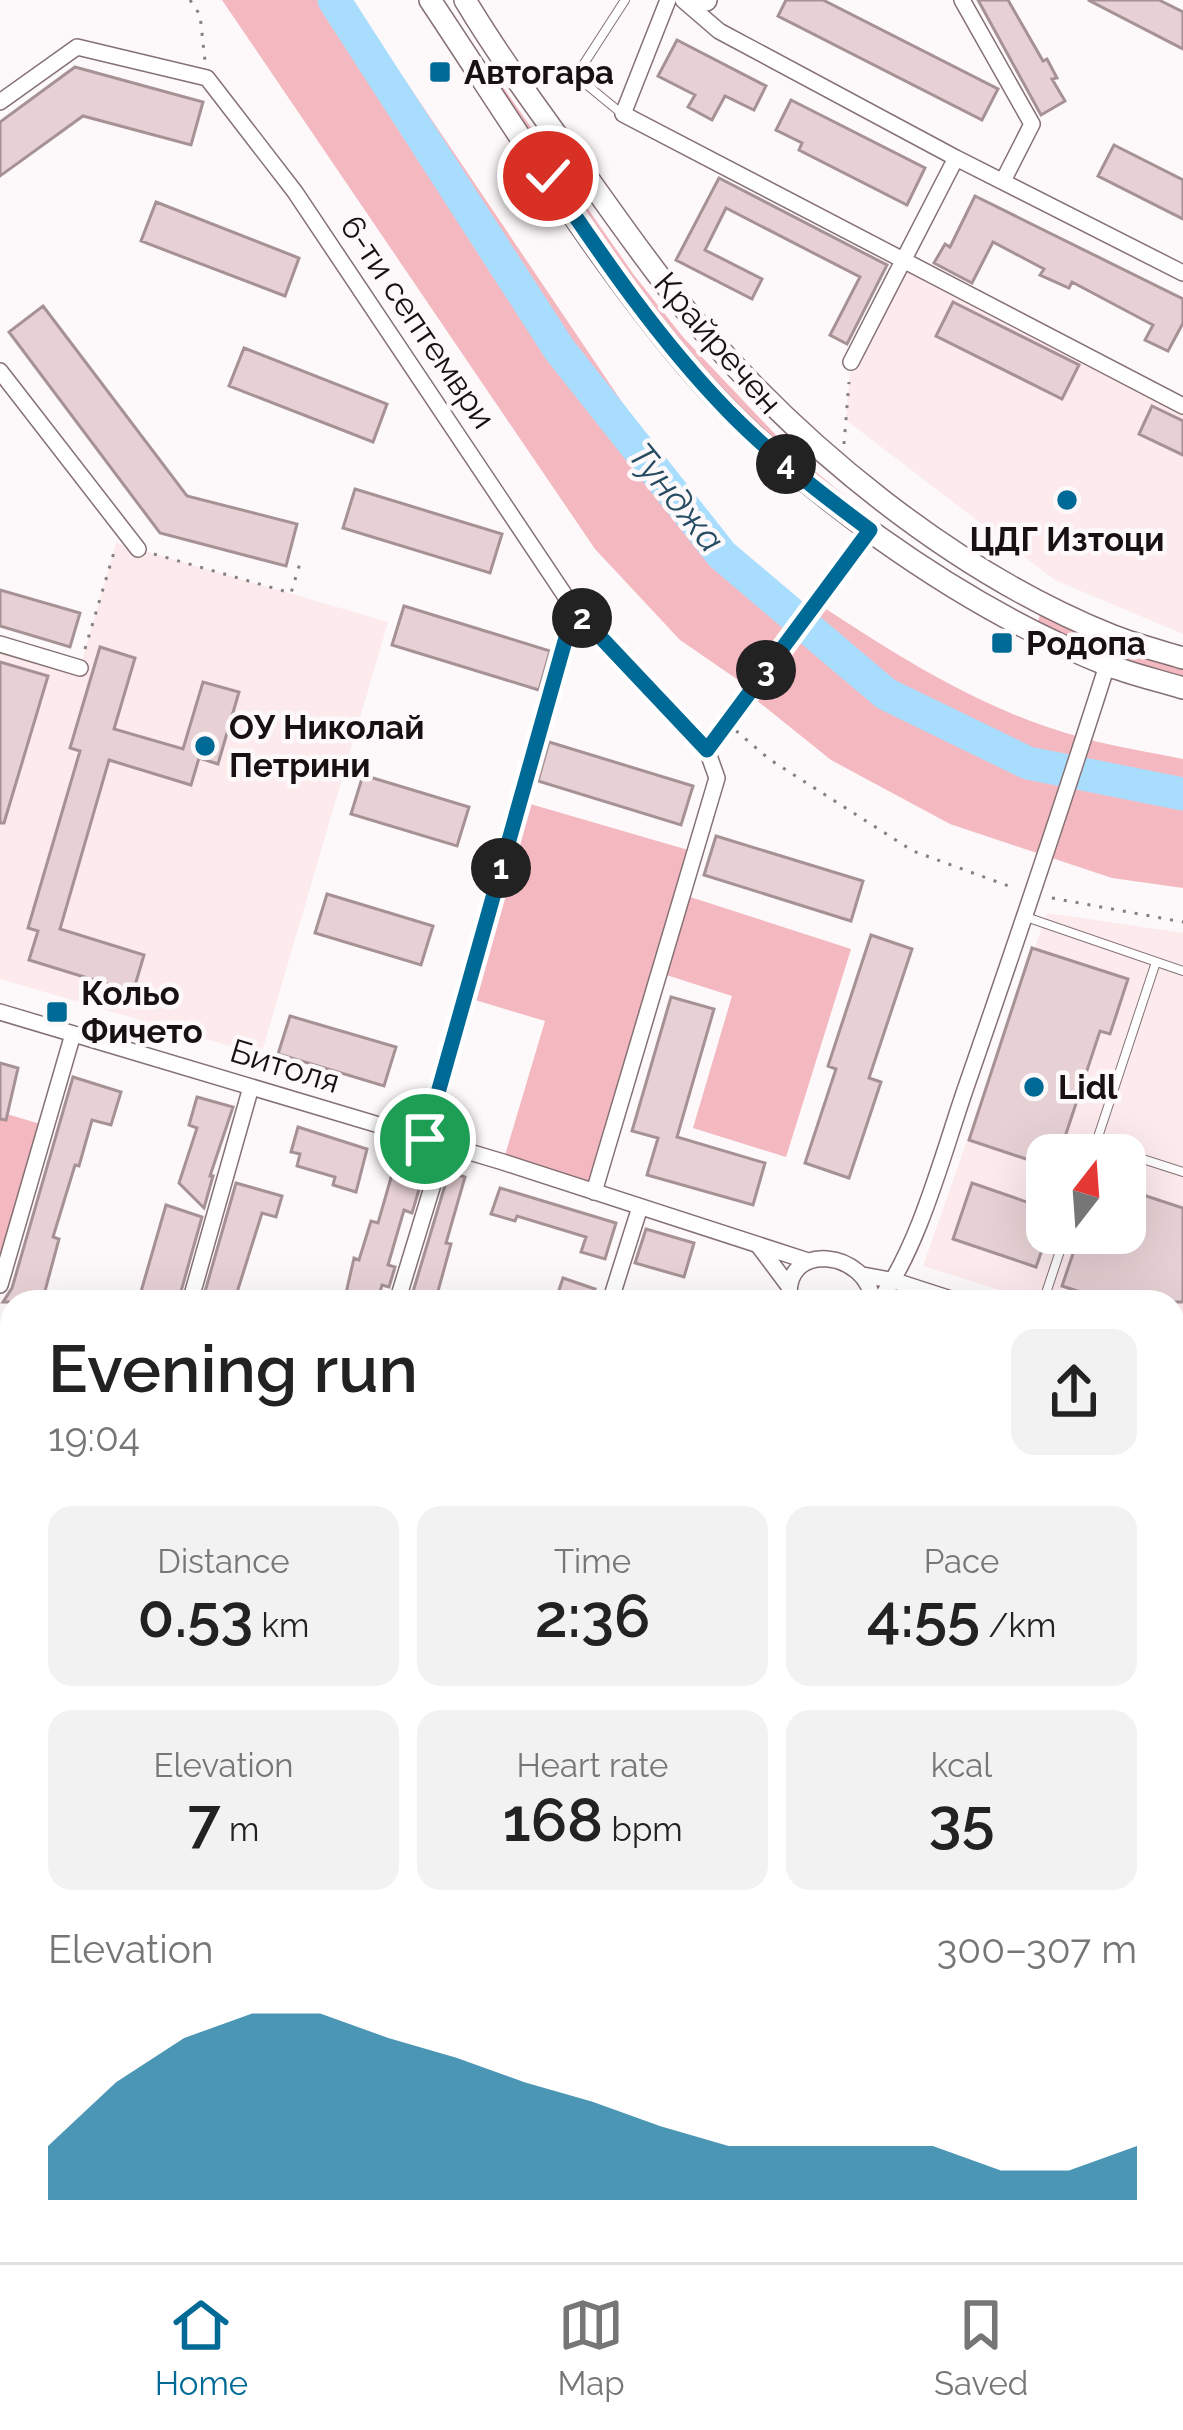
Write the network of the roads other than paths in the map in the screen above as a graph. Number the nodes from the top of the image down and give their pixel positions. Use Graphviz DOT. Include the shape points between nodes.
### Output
graph roads {
  1 [pos="430,0"];
  2 [pos="465,0"];
  3 [pos="625,0"];
  4 [pos="668,0"];
  5 [pos="683,0"];
  6 [pos="962,0"];
  7 [pos="0,102"];
  8 [pos="623,115"];
  9 [pos="956,158"];
  10 [pos="1003,181"];
  11 [pos="903,262"];
  12 [pos="1183,273"];
  13 [pos="851,362"];
  14 [pos="0,371"];
  15 [pos="1183,406"];
  16 [pos="138,549"];
  17 [pos="574,609"];
  18 [pos="1115,637"];
  19 [pos="0,644"];
  20 [pos="1183,658"];
  21 [pos="1107,665"];
  22 [pos="80,668"];
  23 [pos="1183,688"];
  24 [pos="1025,917"];
  25 [pos="1156,962"];
  26 [pos="1183,971"];
  27 [pos="0,1012"];
  28 [pos="73,1034"];
  29 [pos="251,1087"];
  30 [pos="1099,1134"];
  31 [pos="425,1139"];
  32 [pos="446,1145"];
  33 [pos="1146,1160"];
  34 [pos="1183,1172"];
  35 [pos="594,1192"];
  36 [pos="640,1207"];
  37 [pos="758,1245"];
  38 [pos="1059,1254"];
  39 [pos="808,1261"];
  40 [pos="863,1275"];
  41 [pos="895,1281"];
  42 [pos="0,1285"];
  43 [pos="193,1290"];
  44 [pos="401,1290"];
  45 [pos="614,1290"];
  46 [pos="787,1290"];
  47 [pos="790,1290"];
  48 [pos="871,1290"];
  49 [pos="886,1290"];
  50 [pos="923,1290"];
  51 [pos="1047,1290"];
  1 -- 21 [label="street, Крайречен" via="604,259 730,412 870,530 955,586"];
  2 -- 18 [label="street, Крайречен" via="689,314 774,406 887,505 1044,605"];
  3 -- 8 [label="lane" via="576,76"];
  4 -- 8 [label="street"];
  5 -- 9 [label="street" via="719,31"];
  6 -- 10 [label="street" via="1032,124"];
  7 -- 17 [label="street, 6-ти септември" via="77,47 207,78 295,192"];
  8 -- 11 [label="street"];
  9 -- 10 [label="street"];
  9 -- 11 [label="street"];
  10 -- 12 [label="street"];
  11 -- 13 [label="street"];
  11 -- 15 [label="street"];
  14 -- 16 [label="street"];
  17 -- 31 [label="street"];
  17 -- 35 [label="street, 6-ти септември" via="707,750 717,778"];
  18 -- 20 [label="street, Крайречен"];
  18 -- 21 [label="street"];
  19 -- 22 [label="street"];
  21 -- 23 [label="street, Крайречен"];
  21 -- 24 [label="street"];
  24 -- 25 [label="lane"];
  24 -- 41 [label="street"];
  25 -- 26 [label="lane"];
  25 -- 30 [label="lane"];
  27 -- 28 [label="street, Битоля"];
  28 -- 29 [label="street, Битоля"];
  28 -- 42 [label="street"];
  29 -- 31 [label="street, Битоля"];
  29 -- 43 [label="street"];
  31 -- 32 [label="street, Битоля"];
  32 -- 35 [label="street, Битоля"];
  32 -- 44 [label="street"];
  33 -- 34 [label="lane"];
  35 -- 36 [label="street, Битоля"];
  36 -- 37 [label="street, Битоля"];
  36 -- 45 [label="street"];
  37 -- 39 [label="street, Битоля"];
  37 -- 46 [label="street"];
  38 -- 51 [label="lane"];
  39 -- 40 [label="street, Битоля" via="827,1259"];
  39 -- 47 [label="street"];
  40 -- 41 [label="street"];
  40 -- 48 [label="street"];
  41 -- 49 [label="street"];
  41 -- 50 [label="street"];
}
